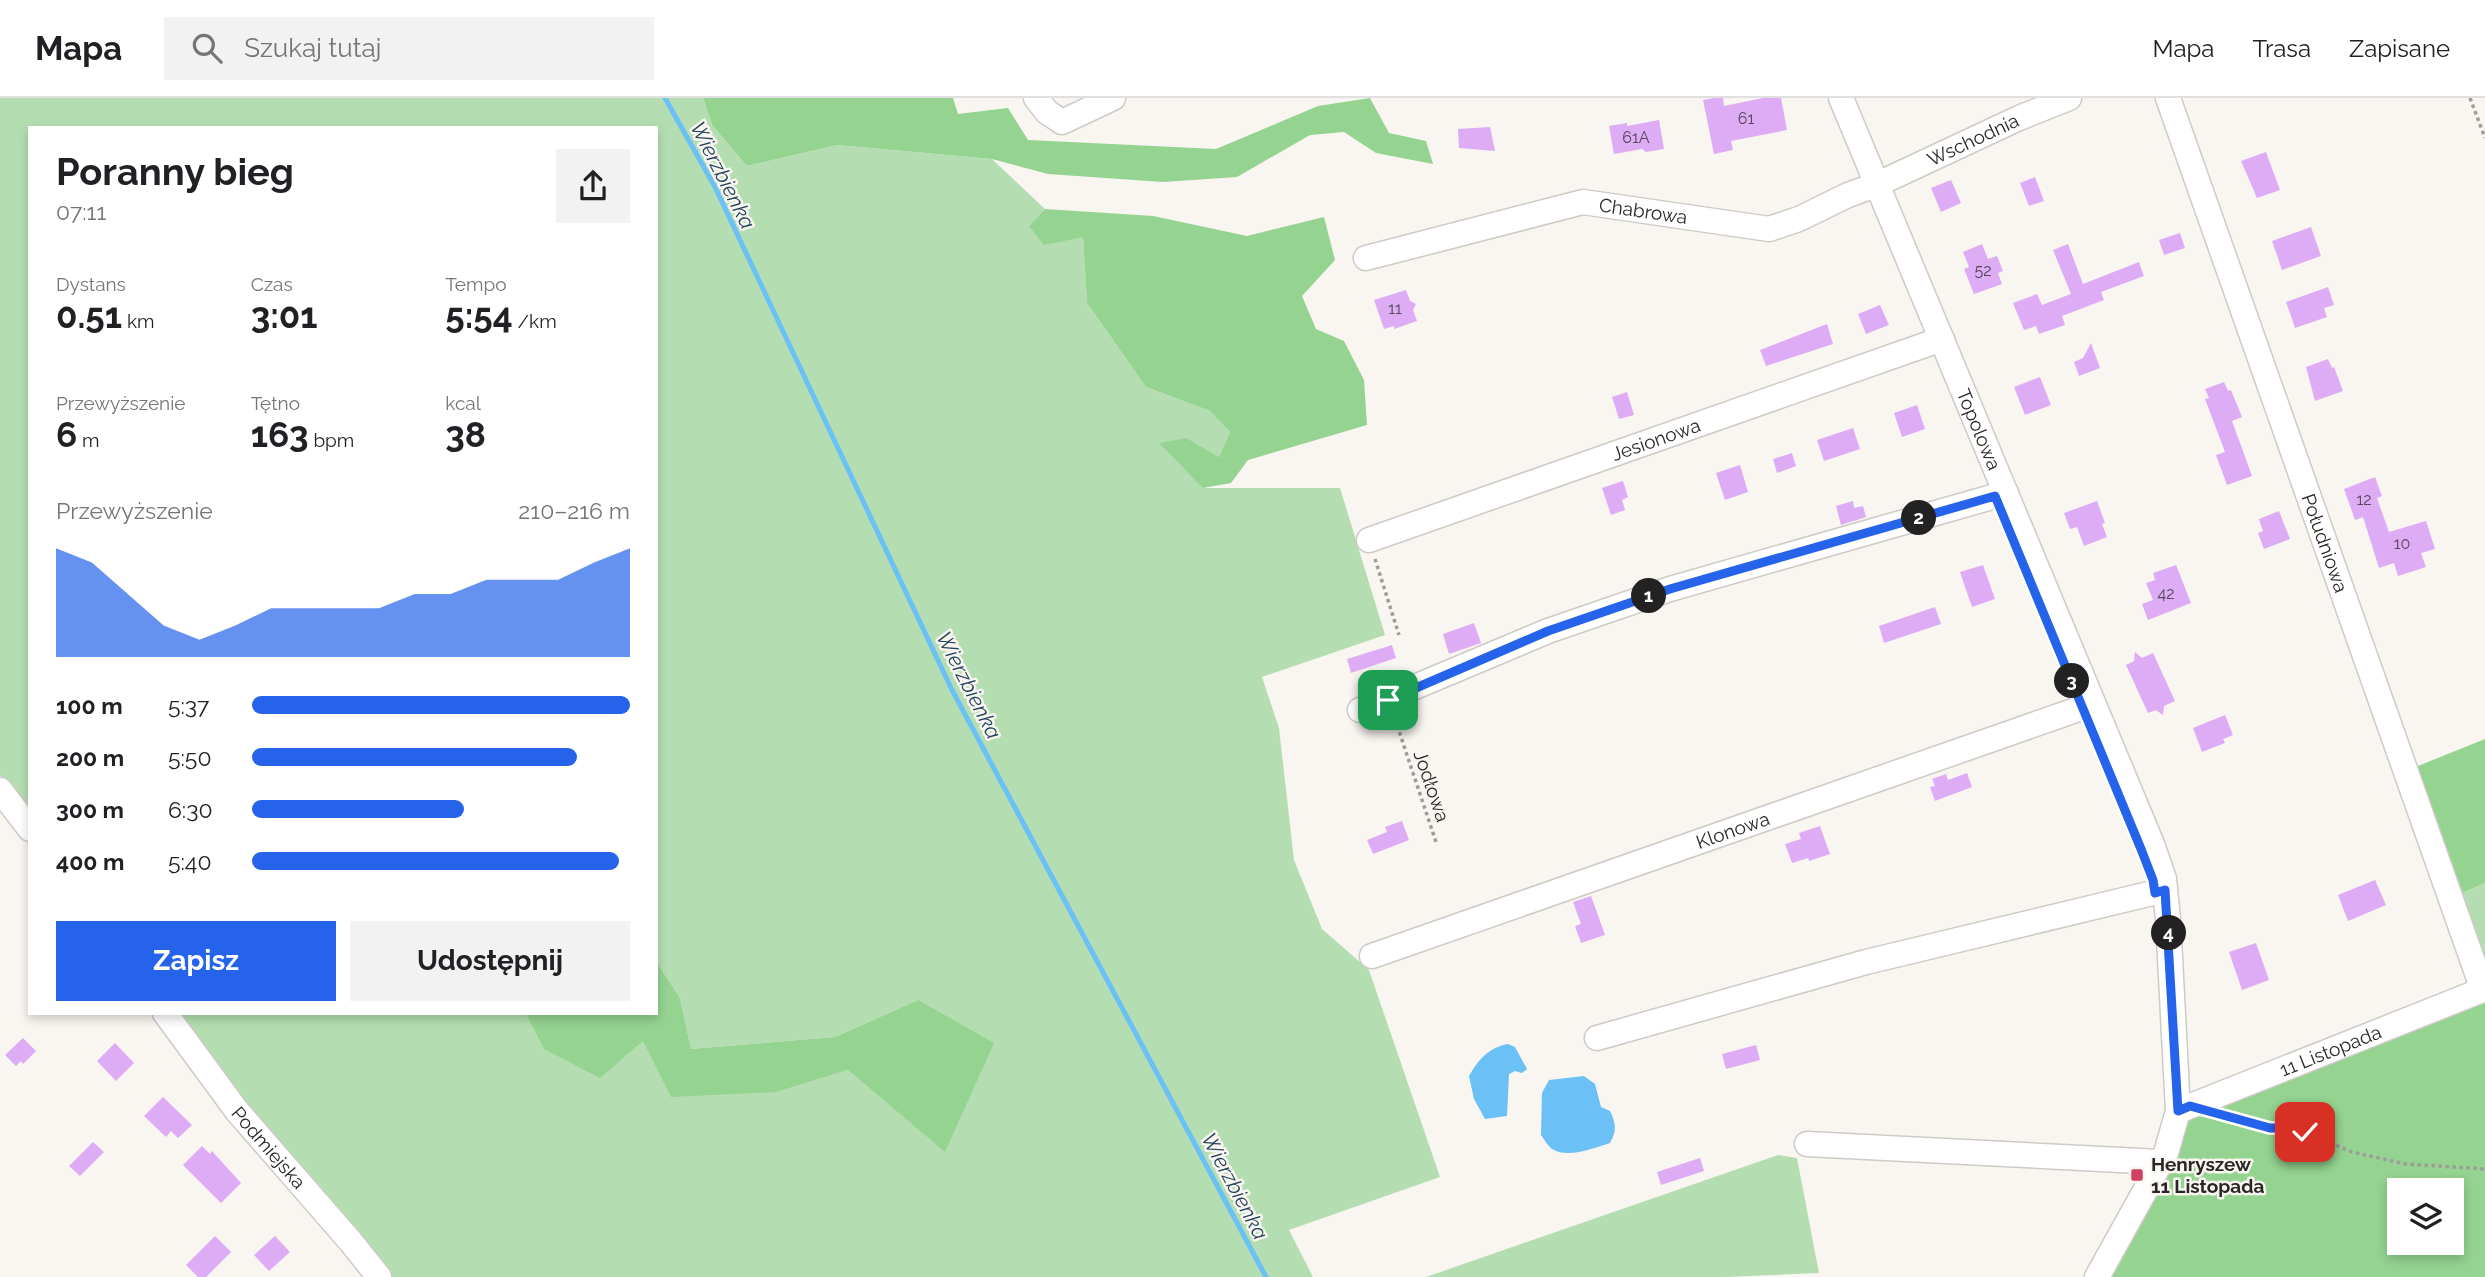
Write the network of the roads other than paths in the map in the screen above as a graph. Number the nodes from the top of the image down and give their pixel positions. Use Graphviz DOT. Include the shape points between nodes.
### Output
graph roads {
  1 [pos="1036,98"];
  2 [pos="1113,98"];
  3 [pos="1841,98"];
  4 [pos="2069,98"];
  5 [pos="2168,98"];
  6 [pos="1878,184"];
  7 [pos="1366,258"];
  8 [pos="1942,339"];
  9 [pos="2006,493"];
  10 [pos="1370,540"];
  11 [pos="2093,704"];
  12 [pos="1360,710"];
  13 [pos="0,790"];
  14 [pos="28,826"];
  15 [pos="2165,890"];
  16 [pos="1372,956"];
  17 [pos="2484,989"];
  18 [pos="166,1015"];
  19 [pos="1597,1038"];
  20 [pos="2184,1108"];
  21 [pos="1807,1144"];
  22 [pos="2160,1162"];
  23 [pos="379,1277"];
  24 [pos="2096,1277"];
  1 -- 2 [label="street" via="1046,112 1062,122"];
  3 -- 6 [label="street, Topolowa"];
  4 -- 6 [label="street, Wschodnia"];
  5 -- 17 [label="street, Południowa"];
  6 -- 7 [label="street, Chabrowa" via="1769,229 1583,202"];
  6 -- 8 [label="street, Topolowa"];
  8 -- 9 [label="street, Topolowa"];
  8 -- 10 [label="street, Jesionowa"];
  9 -- 11 [label="street, Topolowa"];
  9 -- 12 [label="street" via="1670,589 1548,631"];
  11 -- 15 [label="street, Topolowa" via="2152,844"];
  11 -- 16 [label="street, Klonowa"];
  13 -- 14 [label="street"];
  15 -- 19 [label="street" via="1866,962"];
  15 -- 20 [label="street, Topolowa"];
  17 -- 20 [label="street, 11 Listopada"];
  18 -- 23 [label="street, Podmiejska" via="237,1111"];
  20 -- 22 [label="street, Topolowa"];
  21 -- 22 [label="street"];
  22 -- 24 [label="street, Topolowa"];
}
